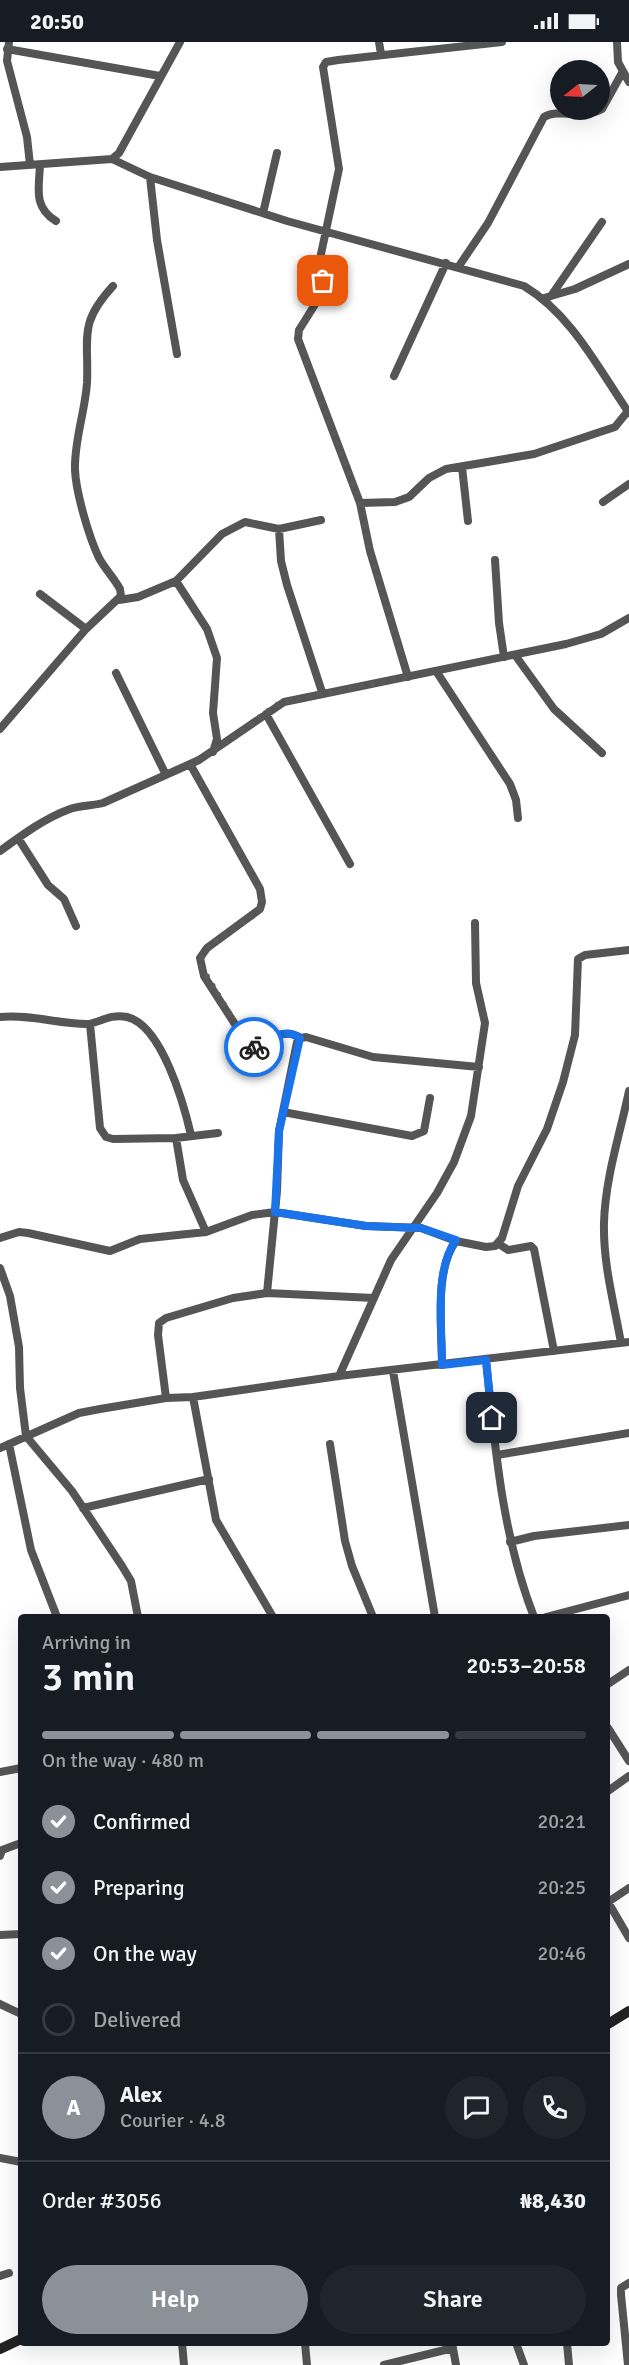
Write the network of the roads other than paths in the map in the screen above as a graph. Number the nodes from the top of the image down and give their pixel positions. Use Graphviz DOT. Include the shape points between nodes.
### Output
graph roads {
  1 [pos="180,42"];
  2 [pos="379,42"];
  3 [pos="502,42"];
  4 [pos="617,42"];
  5 [pos="8,45"];
  6 [pos="381,54"];
  7 [pos="622,73"];
  8 [pos="160,76"];
  9 [pos="629,82"];
  10 [pos="277,153"];
  11 [pos="112,159"];
  12 [pos="30,165"];
  13 [pos="40,165"];
  14 [pos="0,167"];
  15 [pos="150,177"];
  16 [pos="263,213"];
  17 [pos="56,221"];
  18 [pos="602,222"];
  19 [pos="326,232"];
  20 [pos="446,263"];
  21 [pos="629,264"];
  22 [pos="459,266"];
  23 [pos="113,286"];
  24 [pos="547,297"];
  25 [pos="177,354"];
  26 [pos="394,376"];
  27 [pos="628,412"];
  28 [pos="462,466"];
  29 [pos="629,484"];
  30 [pos="603,502"];
  31 [pos="360,503"];
  32 [pos="321,520"];
  33 [pos="468,521"];
  34 [pos="279,529"];
  35 [pos="495,560"];
  36 [pos="176,581"];
  37 [pos="40,594"];
  38 [pos="118,600"];
  39 [pos="629,618"];
  40 [pos="86,629"];
  41 [pos="515,655"];
  42 [pos="504,657"];
  43 [pos="436,671"];
  44 [pos="116,673"];
  45 [pos="408,677"];
  46 [pos="322,692"];
  47 [pos="266,714"];
  48 [pos="0,729"];
  49 [pos="213,752"];
  50 [pos="602,753"];
  51 [pos="190,764"];
  52 [pos="165,773"];
  53 [pos="518,819"];
  54 [pos="18,838"];
  55 [pos="0,850"];
  56 [pos="350,864"];
  57 [pos="475,923"];
  58 [pos="76,926"];
  59 [pos="629,950"];
  60 [pos="0,1017"];
  61 [pos="90,1024"];
  62 [pos="300,1038"];
  63 [pos="479,1067"];
  64 [pos="629,1091"];
  65 [pos="430,1098"];
  66 [pos="283,1112"];
  67 [pos="218,1133"];
  68 [pos="191,1135"];
  69 [pos="176,1138"];
  70 [pos="275,1212"];
  71 [pos="413,1227"];
  72 [pos="206,1232"];
  73 [pos="0,1238"];
  74 [pos="456,1240"];
  75 [pos="499,1244"];
  76 [pos="0,1268"];
  77 [pos="267,1293"];
  78 [pos="374,1298"];
  79 [pos="625,1342"];
  80 [pos="554,1351"];
  81 [pos="486,1360"];
  82 [pos="442,1365"];
  83 [pos="393,1371"];
  84 [pos="339,1376"];
  85 [pos="193,1397"];
  86 [pos="166,1398"];
  87 [pos="629,1433"];
  88 [pos="26,1436"];
  89 [pos="9,1444"];
  90 [pos="330,1444"];
  91 [pos="0,1448"];
  92 [pos="497,1455"];
  93 [pos="209,1479"];
  94 [pos="83,1508"];
  95 [pos="629,1525"];
  96 [pos="510,1542"];
  97 [pos="629,1595"];
  98 [pos="56,1614"];
  99 [pos="137,1614"];
  100 [pos="271,1614"];
  101 [pos="372,1614"];
  102 [pos="434,1614"];
  103 [pos="533,1614"];
  104 [pos="557,1614"];
  105 [pos="629,1670"];
  106 [pos="610,1683"];
  107 [pos="610,1731"];
  108 [pos="629,1761"];
  109 [pos="18,1769"];
  110 [pos="0,1772"];
  111 [pos="629,1776"];
  112 [pos="610,1790"];
  113 [pos="18,1844"];
  114 [pos="0,1856"];
  115 [pos="629,1888"];
  116 [pos="610,1901"];
  117 [pos="610,1905"];
  118 [pos="18,1934"];
  119 [pos="0,1935"];
  120 [pos="629,1938"];
  121 [pos="0,2004"];
  122 [pos="629,2011"];
  123 [pos="18,2013"];
  124 [pos="610,2023"];
  125 [pos="0,2158"];
  126 [pos="18,2161"];
  127 [pos="9,2273"];
  128 [pos="0,2276"];
  129 [pos="629,2283"];
  130 [pos="18,2340"];
  131 [pos="182,2346"];
  132 [pos="305,2346"];
  133 [pos="452,2346"];
  134 [pos="517,2346"];
  135 [pos="567,2346"];
  136 [pos="0,2349"];
  137 [pos="184,2365"];
  138 [pos="308,2365"];
  139 [pos="384,2365"];
  140 [pos="456,2365"];
  141 [pos="524,2365"];
  142 [pos="569,2365"];
  143 [pos="628,2365"];
  1 -- 8 [label="street"];
  2 -- 6 [label="street"];
  3 -- 6 [label="street"];
  4 -- 7 [label="street"];
  5 -- 8 [label="street"];
  5 -- 12 [label="street" via="7,61 27,137"];
  6 -- 19 [label="street" via="326,62 323,67 339,170"];
  7 -- 9 [label="street"];
  7 -- 22 [label="street" via="602,109 579,116 544,117 488,223"];
  8 -- 11 [label="street" via="119,153"];
  10 -- 16 [label="street"];
  11 -- 13 [label="street"];
  11 -- 15 [label="street"];
  12 -- 13 [label="street"];
  12 -- 14 [label="street"];
  13 -- 17 [label="street" via="40,204 44,214"];
  15 -- 16 [label="street"];
  15 -- 25 [label="street"];
  16 -- 19 [label="street"];
  18 -- 24 [label="street"];
  19 -- 20 [label="street"];
  19 -- 31 [label="street" via="319,298 297,334"];
  20 -- 22 [label="street"];
  20 -- 26 [label="street"];
  21 -- 24 [label="street" via="575,289"];
  22 -- 24 [label="street"];
  23 -- 38 [label="street" via="90,314 85,343 84,418 75,469 97,551 120,589"];
  24 -- 27 [label="street"];
  27 -- 28 [label="street" via="615,427 534,454"];
  28 -- 31 [label="street" via="437,473 402,499"];
  28 -- 33 [label="street"];
  29 -- 30 [label="street"];
  31 -- 45 [label="street" via="370,551"];
  32 -- 34 [label="street"];
  34 -- 36 [label="street" via="254,522 233,527"];
  34 -- 46 [label="street" via="281,561 295,615"];
  35 -- 42 [label="street"];
  36 -- 38 [label="street" via="138,597"];
  36 -- 49 [label="street" via="207,629 217,658 213,713 217,739"];
  37 -- 40 [label="street"];
  38 -- 40 [label="street"];
  39 -- 41 [label="street" via="588,639"];
  40 -- 48 [label="street"];
  41 -- 42 [label="street"];
  41 -- 50 [label="street" via="554,709"];
  42 -- 43 [label="street"];
  43 -- 45 [label="street"];
  43 -- 53 [label="street" via="510,784"];
  44 -- 52 [label="street"];
  45 -- 46 [label="street"];
  46 -- 47 [label="street" via="284,702"];
  47 -- 49 [label="street"];
  47 -- 56 [label="street"];
  49 -- 51 [label="street"];
  51 -- 52 [label="street"];
  51 -- 62 [label="street" via="239,848 260,889 262,902 252,917 207,948 200,965 249,1046 259,1046 285,1033"];
  52 -- 54 [label="street" via="103,803 72,808"];
  54 -- 55 [label="street"];
  54 -- 58 [label="street" via="48,885 64,899"];
  57 -- 63 [label="street" via="476,983 485,1023"];
  59 -- 75 [label="street" via="578,959 575,1035 563,1082 547,1129 518,1186"];
  60 -- 61 [label="street" via="19,1015"];
  61 -- 68 [label="street" via="103,1018 128,1017 147,1033 173,1072"];
  61 -- 69 [label="street" via="100,1128 106,1137"];
  62 -- 63 [label="street" via="374,1057"];
  62 -- 66 [label="street"];
  63 -- 71 [label="street" via="471,1116 454,1162"];
  64 -- 79 [label="street" via="604,1223 604,1251"];
  65 -- 66 [label="street" via="423,1131 411,1136"];
  66 -- 70 [label="street"];
  67 -- 68 [label="street"];
  68 -- 69 [label="street"];
  69 -- 72 [label="street" via="183,1180"];
  70 -- 71 [label="street" via="366,1226"];
  70 -- 72 [label="street" via="252,1215"];
  70 -- 77 [label="street"];
  71 -- 74 [label="street"];
  71 -- 78 [label="street" via="391,1260"];
  72 -- 73 [label="street" via="140,1239 110,1251 28,1233"];
  74 -- 75 [label="street" via="486,1247"];
  74 -- 82 [label="street" via="447,1252 442,1276"];
  75 -- 80 [label="street" via="508,1250 531,1246 534,1249"];
  76 -- 88 [label="street" via="10,1296 19,1347"];
  77 -- 78 [label="street"];
  77 -- 86 [label="street" via="233,1298 159,1323"];
  78 -- 84 [label="street"];
  79 -- 80 [label="street"];
  80 -- 81 [label="street"];
  81 -- 82 [label="street"];
  81 -- 92 [label="street"];
  82 -- 83 [label="street"];
  83 -- 84 [label="street"];
  83 -- 102 [label="street"];
  84 -- 85 [label="street"];
  85 -- 86 [label="street"];
  85 -- 93 [label="street"];
  86 -- 88 [label="street" via="79,1413"];
  87 -- 92 [label="street"];
  88 -- 89 [label="street"];
  88 -- 94 [label="street"];
  89 -- 91 [label="street"];
  89 -- 98 [label="street" via="32,1550"];
  90 -- 101 [label="street" via="351,1566"];
  92 -- 96 [label="street"];
  93 -- 94 [label="street"];
  93 -- 100 [label="street" via="216,1520"];
  94 -- 99 [label="street" via="131,1581"];
  95 -- 96 [label="street"];
  96 -- 103 [label="street"];
  97 -- 104 [label="street"];
  105 -- 106 [label="street"];
  107 -- 108 [label="street"];
  109 -- 110 [label="street"];
  111 -- 112 [label="street"];
  113 -- 114 [label="street" via="2,1850"];
  115 -- 116 [label="street"];
  117 -- 120 [label="street"];
  118 -- 119 [label="street"];
  121 -- 123 [label="street"];
  122 -- 124 [label="street"];
  125 -- 126 [label="street"];
  127 -- 128 [label="street"];
  129 -- 143 [label="street" via="621,2289"];
  130 -- 136 [label="street"];
  131 -- 137 [label="street"];
  132 -- 138 [label="street"];
  133 -- 139 [label="street"];
  133 -- 140 [label="street"];
  134 -- 141 [label="street"];
  135 -- 142 [label="street"];
}
